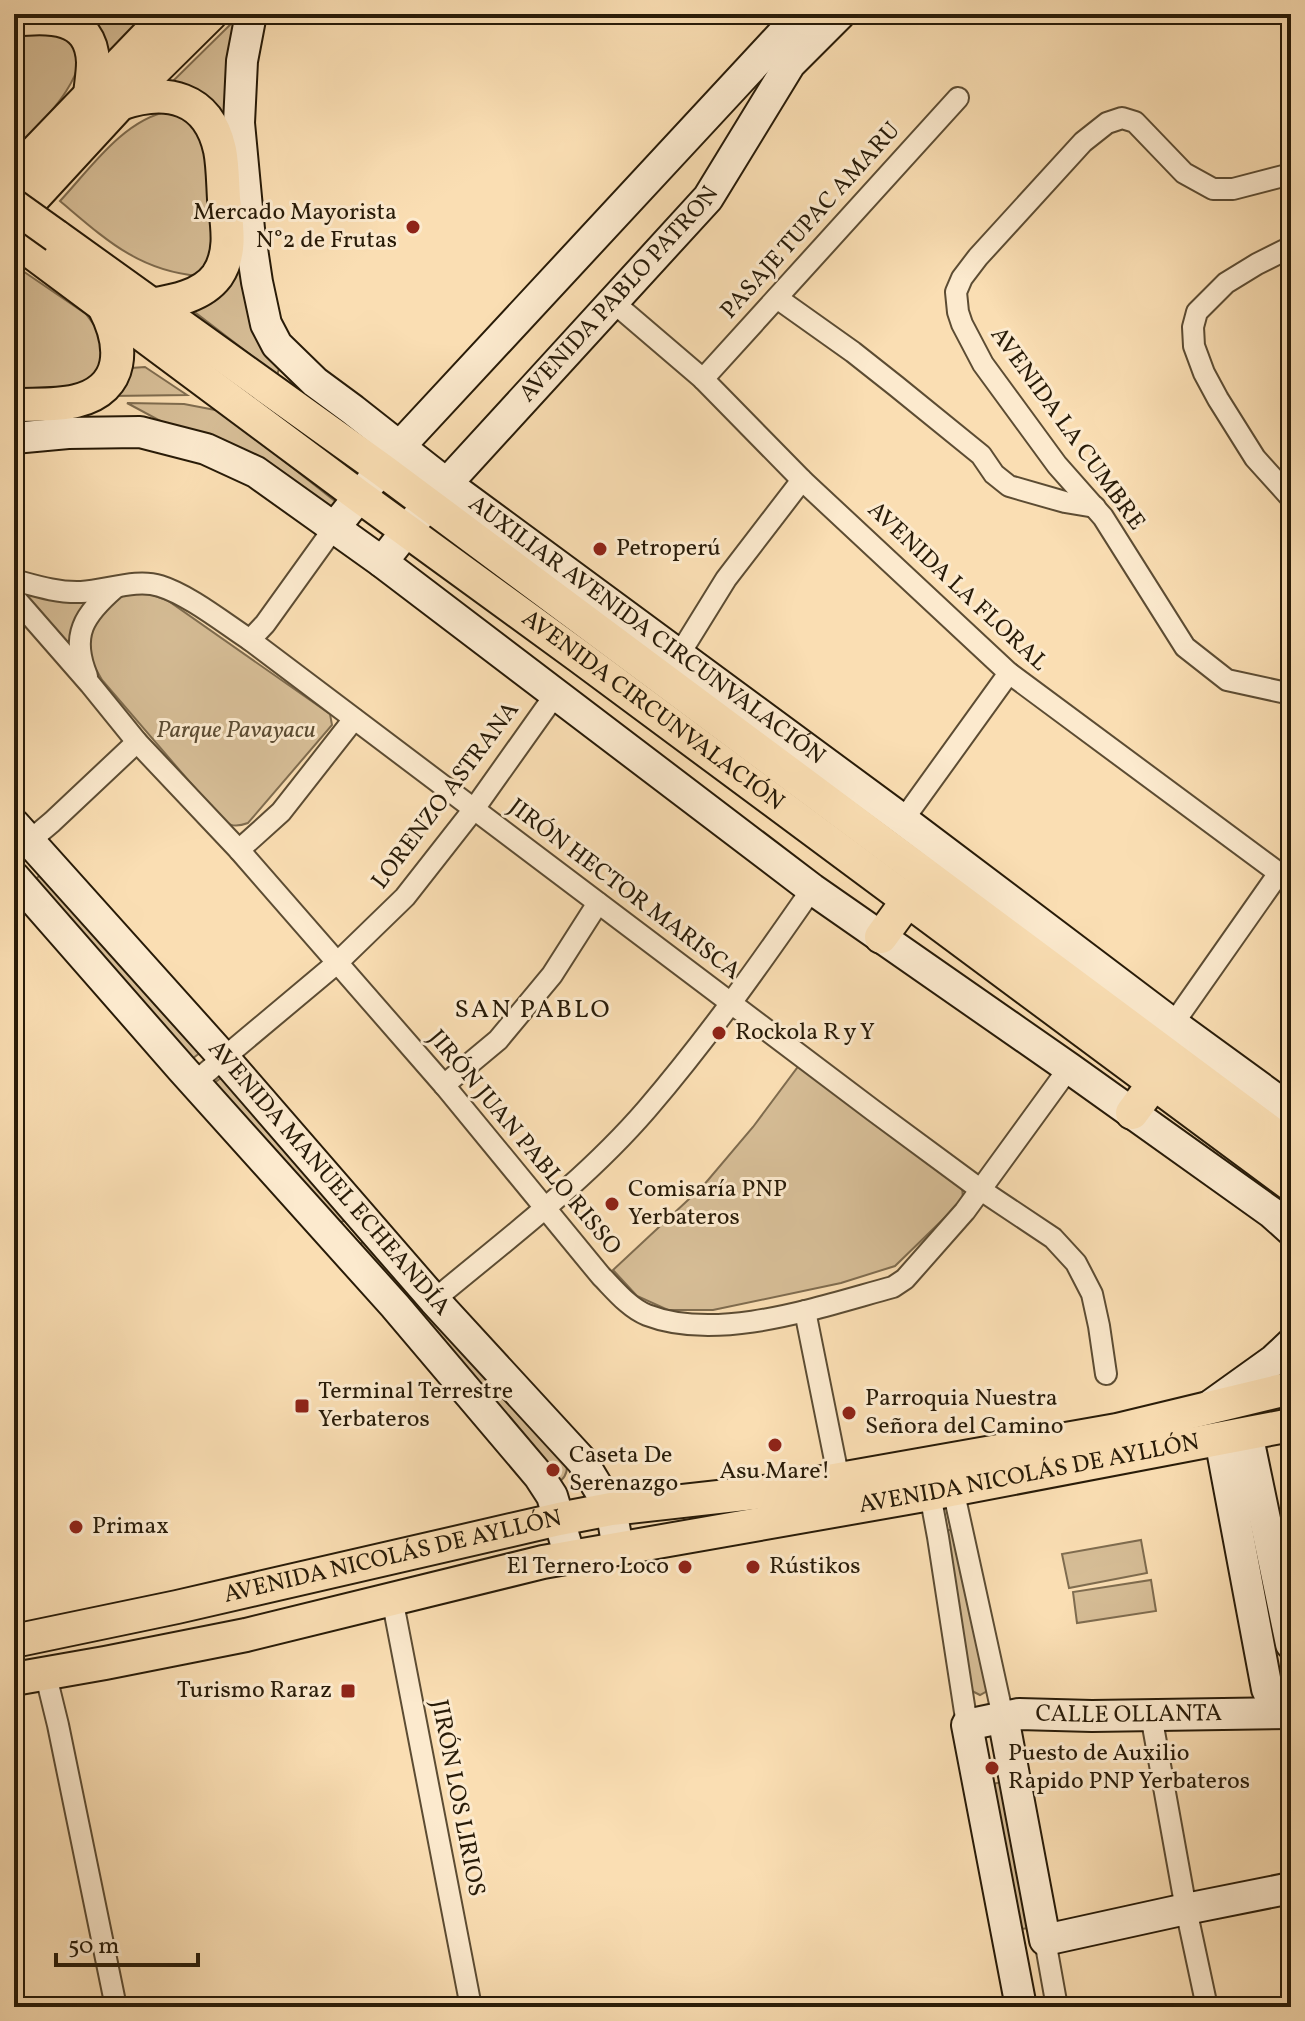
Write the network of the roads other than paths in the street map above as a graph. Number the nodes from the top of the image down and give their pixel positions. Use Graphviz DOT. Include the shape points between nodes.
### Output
graph roads {
  1 [pos="168,14"];
  2 [pos="211,14"];
  3 [pos="251,14"];
  4 [pos="801,14"];
  5 [pos="840,14"];
  6 [pos="14,20"];
  7 [pos="958,98"];
  8 [pos="105,100"];
  9 [pos="14,174"];
  10 [pos="1291,174"];
  11 [pos="14,206"];
  12 [pos="14,219"];
  13 [pos="14,239"];
  14 [pos="48,247"];
  15 [pos="1291,247"];
  16 [pos="777,298"];
  17 [pos="613,302"];
  18 [pos="151,305"];
  19 [pos="104,307"];
  20 [pos="703,379"];
  21 [pos="14,405"];
  22 [pos="14,438"];
  23 [pos="390,457"];
  24 [pos="802,480"];
  25 [pos="437,494"];
  26 [pos="359,496"];
  27 [pos="1291,498"];
  28 [pos="1095,507"];
  29 [pos="334,528"];
  30 [pos="408,531"];
  31 [pos="382,562"];
  32 [pos="14,580"];
  33 [pos="115,588"];
  34 [pos="14,597"];
  35 [pos="250,640"];
  36 [pos="671,667"];
  37 [pos="1009,673"];
  38 [pos="90,684"];
  39 [pos="1291,694"];
  40 [pos="555,695"];
  41 [pos="354,719"];
  42 [pos="137,742"];
  43 [pos="474,809"];
  44 [pos="903,820"];
  45 [pos="19,840"];
  46 [pos="239,850"];
  47 [pos="1285,878"];
  48 [pos="16,886"];
  49 [pos="812,889"];
  50 [pos="908,900"];
  51 [pos="598,903"];
  52 [pos="881,937"];
  53 [pos="337,963"];
  54 [pos="732,1004"];
  55 [pos="1173,1024"];
  56 [pos="224,1058"];
  57 [pos="1069,1068"];
  58 [pos="195,1082"];
  59 [pos="1154,1083"];
  60 [pos="444,1085"];
  61 [pos="1291,1110"];
  62 [pos="1132,1113"];
  63 [pos="1291,1147"];
  64 [pos="1291,1185"];
  65 [pos="981,1190"];
  66 [pos="545,1207"];
  67 [pos="368,1223"];
  68 [pos="1291,1230"];
  69 [pos="341,1246"];
  70 [pos="434,1300"];
  71 [pos="805,1311"];
  72 [pos="1291,1344"];
  73 [pos="1106,1374"];
  74 [pos="1291,1388"];
  75 [pos="1205,1410"];
  76 [pos="1291,1425"];
  77 [pos="1233,1436"];
  78 [pos="839,1480"];
  79 [pos="942,1491"];
  80 [pos="611,1509"];
  81 [pos="559,1519"];
  82 [pos="618,1548"];
  83 [pos="570,1557"];
  84 [pos="1283,1559"];
  85 [pos="392,1598"];
  86 [pos="14,1641"];
  87 [pos="1291,1644"];
  88 [pos="29,1676"];
  89 [pos="1285,1713"];
  90 [pos="1151,1715"];
  91 [pos="1003,1717"];
  92 [pos="967,1725"];
  93 [pos="1291,1888"];
  94 [pos="1186,1909"];
  95 [pos="1045,1940"];
  96 [pos="116,2007"];
  97 [pos="471,2007"];
  98 [pos="1021,2007"];
  99 [pos="1057,2007"];
  100 [pos="1207,2007"];
  1 -- 8 [label="main road"];
  2 -- 8 [label="main road"];
  3 -- 23 [label="street" via="239,123 249,229 266,324 277,345"];
  4 -- 23 [label="street"];
  5 -- 17 [label="street, AVENIDA PABLO PATRON" via="790,64 708,198"];
  6 -- 8 [label="main road" via="51,18 82,32"];
  7 -- 16 [label="street, PASAJE TUPAC AMARU"];
  8 -- 9 [label="main road"];
  8 -- 12 [label="main road"];
  8 -- 18 [label="main road" via="179,98 202,113 220,150 228,238 222,267 200,291"];
  10 -- 28 [label="street, AVENIDA LA CUMBRE" via="1213,189 1184,173 1135,122 1122,118 1083,142 962,278 956,292 958,312 983,364"];
  11 -- 14 [label="main road, AVENIDA CIRCUNVALACIÓN, bridge"];
  13 -- 14 [label="main road, AVENIDA CIRCUNVALACIÓN"];
  14 -- 18 [label="main road, AVENIDA CIRCUNVALACIÓN"];
  14 -- 19 [label="main road, AVENIDA CIRCUNVALACIÓN"];
  15 -- 27 [label="street" via="1226,283 1197,312 1193,327 1194,346 1218,399 1255,458"];
  16 -- 20 [label="street, PASAJE TUPAC AMARU"];
  16 -- 28 [label="street" via="981,455 1009,486"];
  17 -- 20 [label="street, AVENIDA LA FLORAL"];
  17 -- 25 [label="street, AVENIDA PABLO PATRON"];
  18 -- 23 [label="main road, AVENIDA CIRCUNVALACIÓN"];
  19 -- 21 [label="main road" via="117,355 107,386 77,401"];
  19 -- 26 [label="main road, AVENIDA CIRCUNVALACIÓN"];
  20 -- 24 [label="street, AVENIDA LA FLORAL"];
  22 -- 29 [label="street" via="140,432 206,449 256,472"];
  23 -- 25 [label="main road, AVENIDA CIRCUNVALACIÓN"];
  23 -- 26 [label="street"];
  24 -- 36 [label="street" via="726,579"];
  24 -- 37 [label="street, AVENIDA LA FLORAL"];
  25 -- 30 [label="street, AVENIDA PABLO PATRON"];
  25 -- 36 [label="main road, AVENIDA CIRCUNVALACIÓN"];
  26 -- 29 [label="street"];
  26 -- 30 [label="main road, AVENIDA CIRCUNVALACIÓN"];
  28 -- 39 [label="street, AVENIDA LA CUMBRE" via="1185,647 1227,680"];
  29 -- 31 [label="street"];
  29 -- 35 [label="street"];
  30 -- 31 [label="street, AVENIDA PABLO PATRON"];
  30 -- 50 [label="main road, AVENIDA CIRCUNVALACIÓN"];
  31 -- 40 [label="street"];
  32 -- 33 [label="street, JIRÓN HECTOR MARISCA" via="79,592"];
  33 -- 35 [label="street, JIRÓN HECTOR MARISCA" via="158,585"];
  33 -- 38 [label="street" via="83,623 80,660"];
  34 -- 38 [label="street, JIRÓN JUAN PABLO RISSO"];
  35 -- 41 [label="street, JIRÓN HECTOR MARISCA"];
  36 -- 44 [label="street, AUXILIAR AVENIDA CIRCUNVALACIÓN"];
  36 -- 63 [label="main road, AVENIDA CIRCUNVALACIÓN"];
  37 -- 44 [label="street"];
  37 -- 47 [label="street, AVENIDA LA FLORAL"];
  38 -- 42 [label="street, JIRÓN JUAN PABLO RISSO"];
  40 -- 43 [label="street, LORENZO ASTRANA"];
  40 -- 49 [label="street"];
  41 -- 43 [label="street, JIRÓN HECTOR MARISCA"];
  41 -- 46 [label="street" via="281,812"];
  42 -- 45 [label="street"];
  42 -- 46 [label="street, JIRÓN JUAN PABLO RISSO"];
  43 -- 51 [label="street, JIRÓN HECTOR MARISCA"];
  43 -- 53 [label="street, LORENZO ASTRANA" via="405,897"];
  44 -- 55 [label="street, AUXILIAR AVENIDA CIRCUNVALACIÓN"];
  45 -- 56 [label="street, AVENIDA MANUEL ECHEANDÍA"];
  46 -- 53 [label="street, JIRÓN JUAN PABLO RISSO"];
  47 -- 55 [label="street"];
  48 -- 58 [label="street, AVENIDA MANUEL ECHEANDÍA"];
  49 -- 52 [label="street"];
  49 -- 54 [label="street"];
  50 -- 52 [label="main road"];
  50 -- 59 [label="main road, AVENIDA CIRCUNVALACIÓN"];
  51 -- 54 [label="street, JIRÓN HECTOR MARISCA"];
  51 -- 60 [label="street" via="552,975 498,1040"];
  52 -- 57 [label="street"];
  53 -- 56 [label="street, LORENZO ASTRANA"];
  53 -- 60 [label="street, JIRÓN JUAN PABLO RISSO"];
  54 -- 65 [label="street, JIRÓN HECTOR MARISCA"];
  54 -- 66 [label="street" via="646,1110"];
  55 -- 61 [label="street, AUXILIAR AVENIDA CIRCUNVALACIÓN"];
  56 -- 58 [label="street, LORENZO ASTRANA"];
  56 -- 67 [label="street, AVENIDA MANUEL ECHEANDÍA"];
  57 -- 62 [label="street"];
  57 -- 65 [label="street, JIRÓN JUAN PABLO RISSO"];
  58 -- 69 [label="street, AVENIDA MANUEL ECHEANDÍA"];
  59 -- 62 [label="main road"];
  59 -- 64 [label="main road, AVENIDA CIRCUNVALACIÓN"];
  60 -- 66 [label="street, JIRÓN JUAN PABLO RISSO"];
  62 -- 68 [label="street"];
  65 -- 71 [label="street, JIRÓN JUAN PABLO RISSO" via="905,1279"];
  65 -- 73 [label="street, JIRÓN HECTOR MARISCA" via="1053,1238 1076,1263 1092,1294"];
  66 -- 70 [label="street"];
  66 -- 71 [label="street, JIRÓN JUAN PABLO RISSO" via="601,1276 644,1314 679,1324 720,1325"];
  67 -- 69 [label="street"];
  67 -- 70 [label="street, AVENIDA MANUEL ECHEANDÍA"];
  69 -- 81 [label="street, AVENIDA MANUEL ECHEANDÍA" via="539,1476"];
  70 -- 80 [label="street, AVENIDA MANUEL ECHEANDÍA" via="582,1461"];
  71 -- 78 [label="street"];
  72 -- 75 [label="street"];
  74 -- 75 [label="main road, AVENIDA NICOLÁS DE AYLLÓN"];
  75 -- 78 [label="main road, AVENIDA NICOLÁS DE AYLLÓN"];
  76 -- 77 [label="main road, AVENIDA NICOLÁS DE AYLLÓN"];
  77 -- 79 [label="main road, AVENIDA NICOLÁS DE AYLLÓN"];
  77 -- 84 [label="street"];
  77 -- 89 [label="street" via="1267,1689"];
  78 -- 80 [label="main road, AVENIDA NICOLÁS DE AYLLÓN"];
  79 -- 82 [label="main road, AVENIDA NICOLÁS DE AYLLÓN"];
  79 -- 91 [label="street"];
  79 -- 92 [label="street" via="936,1524"];
  80 -- 81 [label="main road, AVENIDA NICOLÁS DE AYLLÓN"];
  80 -- 82 [label="street, AVENIDA MANUEL ECHEANDÍA"];
  81 -- 83 [label="street, AVENIDA MANUEL ECHEANDÍA"];
  81 -- 86 [label="main road, AVENIDA NICOLÁS DE AYLLÓN"];
  82 -- 83 [label="main road, AVENIDA NICOLÁS DE AYLLÓN"];
  83 -- 85 [label="main road, AVENIDA NICOLÁS DE AYLLÓN"];
  84 -- 87 [label="street"];
  85 -- 88 [label="main road, AVENIDA NICOLÁS DE AYLLÓN" via="246,1635"];
  85 -- 97 [label="street, JIRÓN LOS LIRIOS"];
  88 -- 96 [label="street" via="58,1725"];
  89 -- 90 [label="street, CALLE OLLANTA"];
  90 -- 91 [label="street, CALLE OLLANTA"];
  90 -- 94 [label="street"];
  91 -- 92 [label="street, CALLE OLLANTA"];
  91 -- 95 [label="street"];
  92 -- 98 [label="street"];
  93 -- 94 [label="street"];
  94 -- 95 [label="street"];
  94 -- 100 [label="street"];
  95 -- 99 [label="street"];
}
